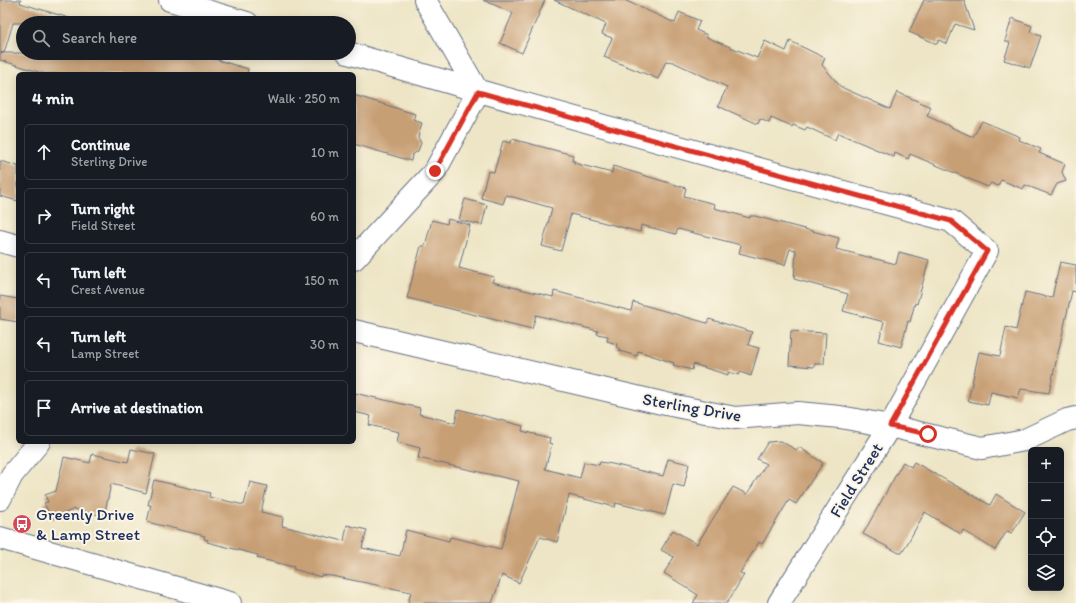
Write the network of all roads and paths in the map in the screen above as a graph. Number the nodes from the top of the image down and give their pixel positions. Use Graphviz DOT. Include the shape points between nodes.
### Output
graph roads {
  1 [pos="170,0"];
  2 [pos="425,0"];
  3 [pos="224,16"];
  4 [pos="356,55"];
  5 [pos="478,92"];
  6 [pos="0,241"];
  7 [pos="16,245"];
  8 [pos="356,257"];
  9 [pos="356,331"];
  10 [pos="1076,418"];
  11 [pos="890,426"];
  12 [pos="37,444"];
  13 [pos="0,499"];
  14 [pos="0,538"];
  15 [pos="230,603"];
  16 [pos="779,603"];
  1 -- 3 [label="street"];
  2 -- 5 [label="street"];
  4 -- 5 [label="street"];
  5 -- 8 [label="street" via="435,171"];
  5 -- 11 [label="street, Field Street" via="951,221 987,251"];
  6 -- 7 [label="street"];
  9 -- 11 [label="street, Sterling Drive" via="736,418 798,413"];
  10 -- 11 [label="street, Sterling Drive" via="1025,440 982,448"];
  11 -- 16 [label="street, Field Street"];
  12 -- 13 [label="street" via="12,475"];
  14 -- 15 [label="street"];
}
